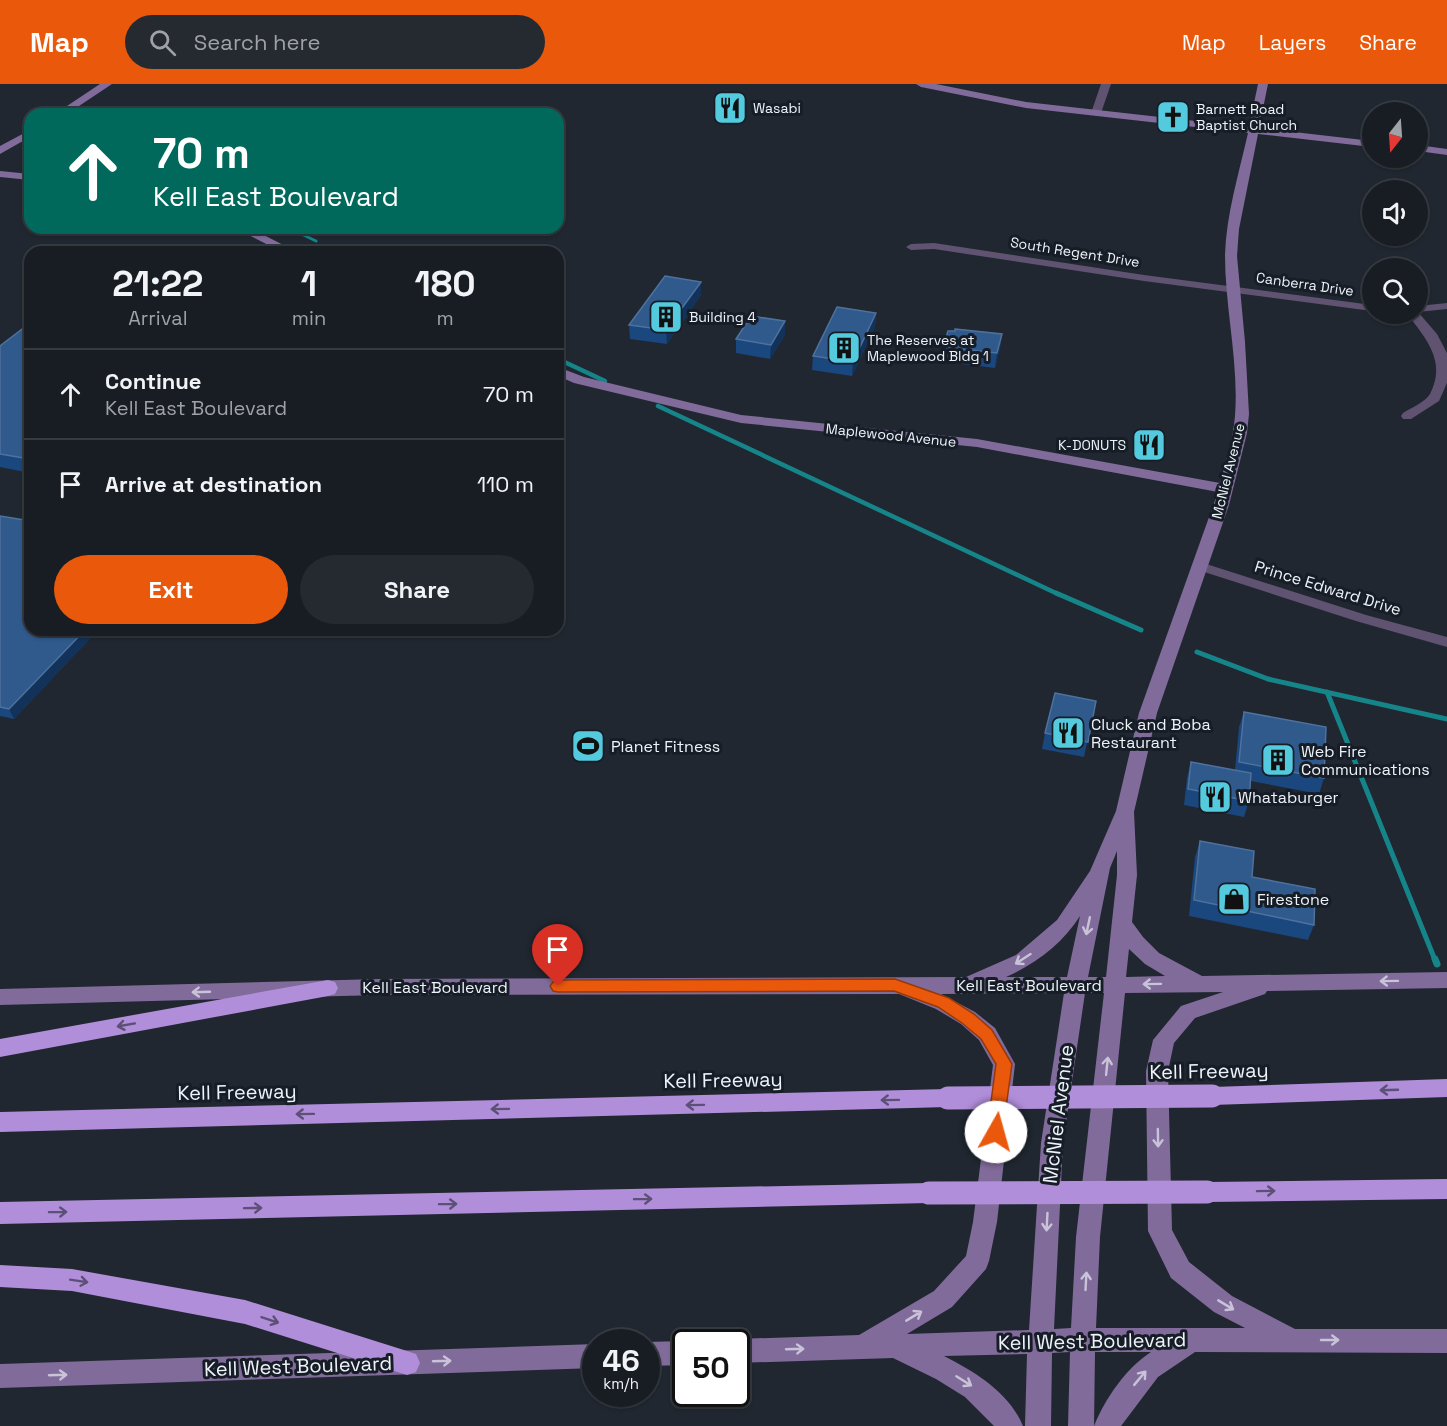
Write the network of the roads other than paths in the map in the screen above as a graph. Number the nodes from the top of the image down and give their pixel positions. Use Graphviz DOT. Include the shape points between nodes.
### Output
graph roads {
  1 [pos="107,84"];
  2 [pos="921,84"];
  3 [pos="1106,84"];
  4 [pos="1263,84"];
  5 [pos="69,108"];
  6 [pos="1096,114"];
  7 [pos="1255,131"];
  8 [pos="24,137"];
  9 [pos="1362,143"];
  10 [pos="1428,149"];
  11 [pos="0,151"];
  12 [pos="1447,152"];
  13 [pos="0,174"];
  14 [pos="24,176"];
  15 [pos="254,234"];
  16 [pos="278,246"];
  17 [pos="911,247"];
  18 [pos="1233,290"];
  19 [pos="1447,306"];
  20 [pos="1362,307"];
  21 [pos="1428,308"];
  22 [pos="1422,324"];
  23 [pos="564,374"];
  24 [pos="1407,416"];
  25 [pos="1226,489"];
  26 [pos="1200,566"];
  27 [pos="1447,642"];
  28 [pos="1125,811"];
  29 [pos="1100,868"];
  30 [pos="1122,923"];
  31 [pos="1447,980"];
  32 [pos="1274,982"];
  33 [pos="1221,983"];
  34 [pos="895,985"];
  35 [pos="968,985"];
  36 [pos="1076,985"];
  37 [pos="1116,985"];
  38 [pos="328,988"];
  39 [pos="0,997"];
  40 [pos="0,1048"];
  41 [pos="1447,1088"];
  42 [pos="0,1122"];
  43 [pos="1447,1189"];
  44 [pos="0,1213"];
  45 [pos="0,1276"];
  46 [pos="1194,1339"];
  47 [pos="1040,1340"];
  48 [pos="1083,1340"];
  49 [pos="1290,1340"];
  50 [pos="1447,1341"];
  51 [pos="893,1345"];
  52 [pos="864,1346"];
  53 [pos="750,1350"];
  54 [pos="582,1357"];
  55 [pos="406,1363"];
  56 [pos="0,1376"];
  57 [pos="1010,1426"];
  58 [pos="1038,1426"];
  59 [pos="1081,1426"];
  60 [pos="1107,1426"];
  1 -- 5 [label="street"];
  2 -- 6 [label="street" via="984,98"];
  3 -- 6 [label="street"];
  4 -- 7 [label="street, McNiel Avenue"];
  6 -- 7 [label="street"];
  7 -- 9 [label="street"];
  7 -- 18 [label="street, McNiel Avenue" via="1233,229"];
  8 -- 11 [label="street"];
  10 -- 12 [label="street"];
  13 -- 14 [label="street"];
  15 -- 16 [label="street"];
  17 -- 18 [label="street, South Regent Drive" via="934,246"];
  18 -- 20 [label="street, Canberra Drive"];
  18 -- 25 [label="street, McNiel Avenue" via="1242,414"];
  19 -- 21 [label="street"];
  22 -- 24 [label="street" via="1443,357 1445,373 1435,398"];
  23 -- 25 [label="street, Maplewood Avenue" via="741,419 976,444"];
  25 -- 26 [label="street, McNiel Avenue"];
  26 -- 27 [label="street, Prince Edward Drive"];
  26 -- 28 [label="street, McNiel Avenue" via="1148,713"];
  28 -- 29 [label="street, McNiel Avenue"];
  28 -- 30 [label="street, McNiel Avenue" via="1127,875"];
  29 -- 35 [label="street, one-way" via="1064,925 1023,961"];
  29 -- 36 [label="street, McNiel Avenue, one-way"];
  30 -- 33 [label="street" via="1132,942 1170,971 1195,980"];
  30 -- 37 [label="street, McNiel Avenue"];
  31 -- 32 [label="street, Kell East Boulevard, one-way"];
  32 -- 33 [label="street, Kell East Boulevard"];
  32 -- 49 [label="street, one-way" via="1188,1012 1164,1040 1157,1071 1160,1231 1180,1270 1223,1304"];
  33 -- 37 [label="street, Kell East Boulevard, one-way"];
  34 -- 35 [label="street, Kell East Boulevard"];
  34 -- 38 [label="street, Kell East Boulevard"];
  52 -- 34 [label="street, one-way" via="943,1299 976,1262 985,1222 1004,1064 987,1034 968,1018 944,1003"];
  35 -- 36 [label="street, Kell East Boulevard"];
  36 -- 37 [label="street, Kell East Boulevard"];
  36 -- 47 [label="street, McNiel Avenue, one-way" via="1052,1143"];
  48 -- 37 [label="street, McNiel Avenue, one-way" via="1088,1238"];
  38 -- 39 [label="street, Kell East Boulevard, one-way"];
  38 -- 40 [label="highway, one-way"];
  41 -- 42 [label="highway, Kell Freeway, one-way, bridge"];
  44 -- 43 [label="highway, one-way, bridge" via="929,1193"];
  45 -- 55 [label="highway, one-way" via="72,1280 245,1311"];
  46 -- 48 [label="street, Kell West Boulevard"];
  46 -- 49 [label="street, Kell West Boulevard"];
  60 -- 46 [label="street, one-way" via="1149,1368"];
  47 -- 48 [label="street, Kell West Boulevard"];
  47 -- 51 [label="street, Kell West Boulevard"];
  47 -- 58 [label="street, McNiel Avenue"];
  48 -- 59 [label="street, McNiel Avenue"];
  49 -- 50 [label="street, Kell West Boulevard, one-way"];
  51 -- 52 [label="street, Kell West Boulevard"];
  51 -- 57 [label="street, one-way" via="967,1381 1001,1412"];
  53 -- 52 [label="street, Kell West Boulevard, one-way"];
  55 -- 54 [label="street, Kell West Boulevard, one-way"];
  56 -- 55 [label="street, Kell West Boulevard, one-way"];
}
